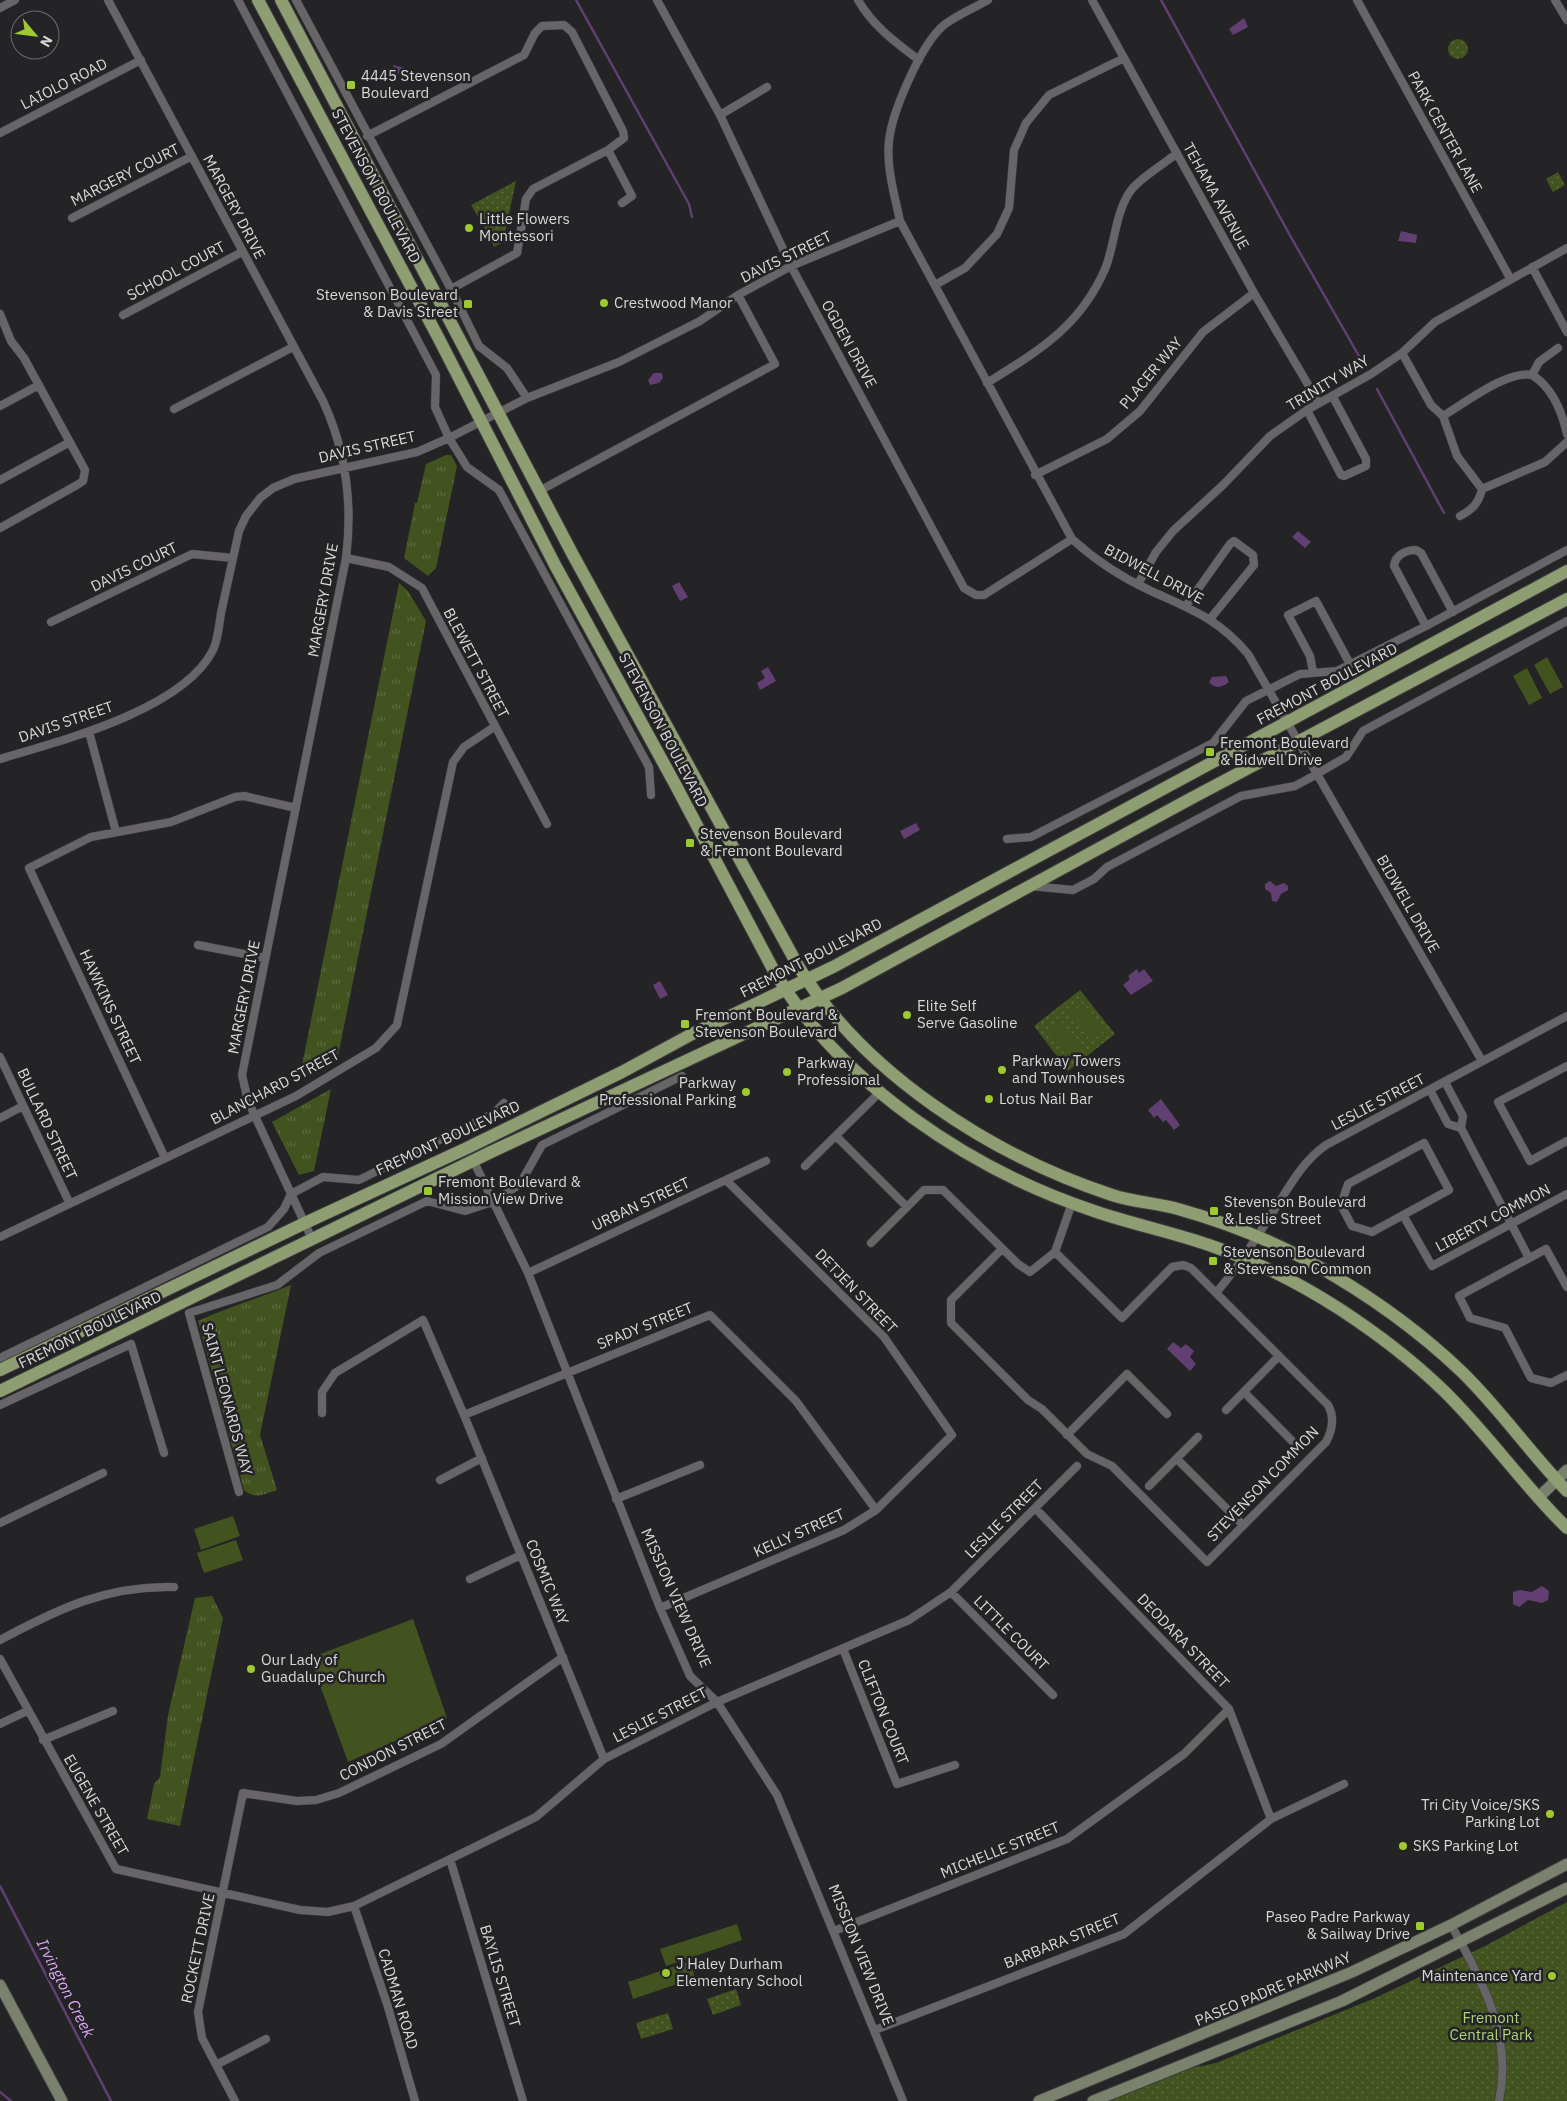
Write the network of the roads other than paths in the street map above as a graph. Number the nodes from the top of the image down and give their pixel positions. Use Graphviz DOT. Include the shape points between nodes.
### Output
graph roads {
  1 [pos="15,0"];
  2 [pos="108,0"];
  3 [pos="238,0"];
  4 [pos="258,0"];
  5 [pos="281,0"];
  6 [pos="296,0"];
  7 [pos="657,0"];
  8 [pos="858,0"];
  9 [pos="988,0"];
  10 [pos="1092,0"];
  11 [pos="1357,0"];
  12 [pos="1555,0"];
  13 [pos="0,8"];
  14 [pos="1567,20"];
  15 [pos="1124,58"];
  16 [pos="141,60"];
  17 [pos="919,60"];
  18 [pos="767,87"];
  19 [pos="720,115"];
  20 [pos="0,133"];
  21 [pos="367,136"];
  22 [pos="608,150"];
  23 [pos="1177,153"];
  24 [pos="192,156"];
  25 [pos="622,204"];
  26 [pos="72,218"];
  27 [pos="900,221"];
  28 [pos="1567,248"];
  29 [pos="242,252"];
  30 [pos="791,266"];
  31 [pos="1532,266"];
  32 [pos="1510,278"];
  33 [pos="935,285"];
  34 [pos="451,289"];
  35 [pos="1254,293"];
  36 [pos="738,295"];
  37 [pos="0,314"];
  38 [pos="123,315"];
  39 [pos="1567,332"];
  40 [pos="293,347"];
  41 [pos="1558,348"];
  42 [pos="1402,353"];
  43 [pos="1532,375"];
  44 [pos="987,384"];
  45 [pos="39,385"];
  46 [pos="1333,397"];
  47 [pos="527,398"];
  48 [pos="1319,403"];
  49 [pos="0,406"];
  50 [pos="174,409"];
  51 [pos="1307,410"];
  52 [pos="498,414"];
  53 [pos="1443,416"];
  54 [pos="482,421"];
  55 [pos="1567,434"];
  56 [pos="449,438"];
  57 [pos="70,442"];
  58 [pos="1567,442"];
  59 [pos="344,467"];
  60 [pos="1035,475"];
  61 [pos="0,480"];
  62 [pos="1482,489"];
  63 [pos="539,491"];
  64 [pos="1460,516"];
  65 [pos="0,528"];
  66 [pos="1072,539"];
  67 [pos="1567,550"];
  68 [pos="233,558"];
  69 [pos="346,558"];
  70 [pos="1567,572"];
  71 [pos="1138,584"];
  72 [pos="1567,599"];
  73 [pos="1186,606"];
  74 [pos="1453,612"];
  75 [pos="1210,619"];
  76 [pos="1567,621"];
  77 [pos="51,622"];
  78 [pos="1426,626"];
  79 [pos="1350,664"];
  80 [pos="1313,672"];
  81 [pos="1270,688"];
  82 [pos="1290,723"];
  83 [pos="494,728"];
  84 [pos="89,732"];
  85 [pos="1299,741"];
  86 [pos="0,758"];
  87 [pos="1318,774"];
  88 [pos="651,795"];
  89 [pos="296,808"];
  90 [pos="547,824"];
  91 [pos="116,832"];
  92 [pos="1007,839"];
  93 [pos="1029,886"];
  94 [pos="198,944"];
  95 [pos="265,958"];
  96 [pos="806,980"];
  97 [pos="785,990"];
  98 [pos="820,998"];
  99 [pos="798,1008"];
  100 [pos="1567,1016"];
  101 [pos="0,1057"];
  102 [pos="1482,1061"];
  103 [pos="1567,1066"];
  104 [pos="682,1076"];
  105 [pos="1445,1082"];
  106 [pos="1430,1090"];
  107 [pos="880,1092"];
  108 [pos="504,1103"];
  109 [pos="24,1106"];
  110 [pos="255,1115"];
  111 [pos="0,1118"];
  112 [pos="1460,1128"];
  113 [pos="836,1136"];
  114 [pos="1567,1141"];
  115 [pos="467,1148"];
  116 [pos="165,1158"];
  117 [pos="766,1161"];
  118 [pos="474,1162"];
  119 [pos="805,1166"];
  120 [pos="726,1180"];
  121 [pos="291,1194"];
  122 [pos="1567,1194"];
  123 [pos="494,1200"];
  124 [pos="69,1202"];
  125 [pos="1072,1203"];
  126 [pos="907,1207"];
  127 [pos="1404,1215"];
  128 [pos="305,1223"];
  129 [pos="1512,1224"];
  130 [pos="1258,1236"];
  131 [pos="0,1237"];
  132 [pos="312,1239"];
  133 [pos="871,1243"];
  134 [pos="1002,1249"];
  135 [pos="1055,1252"];
  136 [pos="1243,1258"];
  137 [pos="1530,1258"];
  138 [pos="528,1272"];
  139 [pos="1567,1287"];
  140 [pos="1216,1293"];
  141 [pos="1279,1356"];
  142 [pos="0,1358"];
  143 [pos="0,1370"];
  144 [pos="565,1373"];
  145 [pos="1567,1375"];
  146 [pos="0,1391"];
  147 [pos="1244,1392"];
  148 [pos="0,1406"];
  149 [pos="1226,1410"];
  150 [pos="322,1413"];
  151 [pos="1167,1414"];
  152 [pos="464,1415"];
  153 [pos="952,1435"];
  154 [pos="1067,1435"];
  155 [pos="1198,1437"];
  156 [pos="1295,1444"];
  157 [pos="164,1453"];
  158 [pos="482,1458"];
  159 [pos="1177,1459"];
  160 [pos="700,1464"];
  161 [pos="1077,1466"];
  162 [pos="1567,1470"];
  163 [pos="104,1473"];
  164 [pos="440,1480"];
  165 [pos="1557,1480"];
  166 [pos="1149,1486"];
  167 [pos="1567,1491"];
  168 [pos="238,1492"];
  169 [pos="1538,1498"];
  170 [pos="616,1499"];
  171 [pos="1035,1508"];
  172 [pos="876,1510"];
  173 [pos="0,1523"];
  174 [pos="1243,1525"];
  175 [pos="1567,1528"];
  176 [pos="521,1555"];
  177 [pos="470,1579"];
  178 [pos="174,1587"];
  179 [pos="951,1592"];
  180 [pos="660,1608"];
  181 [pos="0,1640"];
  182 [pos="843,1649"];
  183 [pos="563,1657"];
  184 [pos="0,1659"];
  185 [pos="1053,1694"];
  186 [pos="717,1702"];
  187 [pos="1229,1709"];
  188 [pos="27,1711"];
  189 [pos="113,1711"];
  190 [pos="0,1724"];
  191 [pos="43,1740"];
  192 [pos="604,1759"];
  193 [pos="955,1765"];
  194 [pos="1344,1784"];
  195 [pos="243,1793"];
  196 [pos="1271,1819"];
  197 [pos="450,1859"];
  198 [pos="1567,1864"];
  199 [pos="1567,1888"];
  200 [pos="224,1893"];
  201 [pos="354,1906"];
  202 [pos="1452,1925"];
  203 [pos="834,1931"];
  204 [pos="1461,1943"];
  205 [pos="0,1985"];
  206 [pos="875,2030"];
  207 [pos="266,2039"];
  208 [pos="216,2065"];
  209 [pos="62,2101"];
  210 [pos="235,2101"];
  211 [pos="414,2101"];
  212 [pos="524,2101"];
  213 [pos="904,2101"];
  214 [pos="1039,2101"];
  215 [pos="1093,2101"];
  216 [pos="1499,2101"];
  1 -- 13 [label="street"];
  2 -- 16 [label="street, MARGERY DRIVE"];
  3 -- 56 [label="street, STEVENSON BOULEVARD" via="436,375 436,407"];
  4 -- 54 [label="main road, STEVENSON BOULEVARD"];
  5 -- 52 [label="main road, STEVENSON BOULEVARD"];
  6 -- 21 [label="street, STEVENSON BOULEVARD"];
  7 -- 19 [label="street, OGDEN DRIVE"];
  8 -- 17 [label="street" via="869,19"];
  9 -- 17 [label="street, BIDWELL DRIVE" via="944,26"];
  10 -- 15 [label="street, TEHAMA AVENUE"];
  11 -- 32 [label="street, PARK CENTER LANE"];
  12 -- 14 [label="street"];
  15 -- 23 [label="street, TEHAMA AVENUE"];
  15 -- 33 [label="street" via="1049,95 1026,123 1014,150 1009,208 997,234 965,268"];
  16 -- 20 [label="street, LAIOLO ROAD"];
  16 -- 24 [label="street, MARGERY DRIVE"];
  17 -- 27 [label="street, BIDWELL DRIVE" via="899,100 889,142 891,179"];
  18 -- 19 [label="street"];
  19 -- 30 [label="street, OGDEN DRIVE"];
  21 -- 22 [label="street" via="524,54 542,26 564,25 572,32 623,131 624,138"];
  21 -- 34 [label="street, STEVENSON BOULEVARD"];
  22 -- 25 [label="street" via="632,196"];
  22 -- 34 [label="street" via="533,189 526,199 517,253"];
  23 -- 35 [label="street, TEHAMA AVENUE"];
  23 -- 44 [label="street" via="1132,190 1117,223 1106,268 1073,319 1046,346"];
  24 -- 26 [label="street, MARGERY COURT"];
  24 -- 29 [label="street, MARGERY DRIVE"];
  27 -- 30 [label="street, DAVIS STREET"];
  27 -- 33 [label="street, BIDWELL DRIVE"];
  28 -- 31 [label="street, TRINITY WAY"];
  29 -- 38 [label="street, SCHOOL COURT"];
  29 -- 40 [label="street, MARGERY DRIVE"];
  30 -- 36 [label="street, DAVIS STREET"];
  30 -- 66 [label="street, OGDEN DRIVE" via="964,588 976,595 984,595"];
  31 -- 32 [label="street, TRINITY WAY"];
  31 -- 39 [label="street"];
  32 -- 42 [label="street, TRINITY WAY" via="1435,322"];
  33 -- 44 [label="street, BIDWELL DRIVE"];
  34 -- 47 [label="street, STEVENSON BOULEVARD" via="479,346 507,368"];
  35 -- 48 [label="street, TEHAMA AVENUE"];
  35 -- 60 [label="street, PLACER WAY" via="1203,332 1140,411 1107,439"];
  36 -- 47 [label="street, DAVIS STREET" via="700,321 619,362"];
  36 -- 63 [label="street" via="774,364"];
  37 -- 45 [label="street" via="10,341"];
  40 -- 50 [label="street"];
  40 -- 59 [label="street, MARGERY DRIVE" via="330,416"];
  41 -- 43 [label="street" via="1539,362"];
  42 -- 46 [label="street, TRINITY WAY"];
  42 -- 53 [label="street" via="1431,404"];
  43 -- 53 [label="street" via="1521,373 1483,391"];
  43 -- 55 [label="street" via="1540,379 1554,398"];
  44 -- 60 [label="street, BIDWELL DRIVE"];
  45 -- 49 [label="street"];
  45 -- 57 [label="street"];
  46 -- 48 [label="street, TRINITY WAY"];
  46 -- 51 [label="street" via="1366,459 1366,466 1341,475"];
  47 -- 52 [label="street, DAVIS STREET"];
  48 -- 51 [label="street, TRINITY WAY"];
  51 -- 71 [label="street, TRINITY WAY" via="1270,436 1173,531 1156,552"];
  52 -- 54 [label="street, DAVIS STREET"];
  52 -- 63 [label="main road, STEVENSON BOULEVARD"];
  53 -- 62 [label="street" via="1457,456"];
  54 -- 56 [label="street, DAVIS STREET"];
  54 -- 97 [label="main road, STEVENSON BOULEVARD" via="555,565"];
  56 -- 59 [label="street, DAVIS STREET" via="417,452"];
  56 -- 88 [label="street, STEVENSON BOULEVARD" via="467,467 499,490 649,767"];
  57 -- 61 [label="street"];
  57 -- 65 [label="street" via="85,470 83,481"];
  58 -- 62 [label="street" via="1545,462"];
  59 -- 68 [label="street, DAVIS STREET" via="294,479 260,498 243,523"];
  59 -- 69 [label="street, MARGERY DRIVE" via="350,507"];
  60 -- 66 [label="street, BIDWELL DRIVE"];
  62 -- 64 [label="street" via="1480,499 1471,510"];
  63 -- 96 [label="main road, STEVENSON BOULEVARD"];
  66 -- 71 [label="street, BIDWELL DRIVE" via="1096,560"];
  67 -- 74 [label="street, FREMONT BOULEVARD"];
  68 -- 77 [label="street, DAVIS COURT" via="192,554"];
  68 -- 84 [label="street, DAVIS STREET" via="214,648 204,667 180,687"];
  69 -- 83 [label="street, BLEWETT STREET" via="389,567 422,588"];
  69 -- 89 [label="street, MARGERY DRIVE"];
  70 -- 82 [label="main road, FREMONT BOULEVARD"];
  71 -- 73 [label="street, BIDWELL DRIVE"];
  72 -- 85 [label="main road, FREMONT BOULEVARD"];
  73 -- 75 [label="street, BIDWELL DRIVE"];
  73 -- 75 [label="street" via="1234,541 1253,555 1254,565"];
  74 -- 78 [label="street, FREMONT BOULEVARD"];
  74 -- 78 [label="street" via="1421,553 1416,550 1405,552 1394,566"];
  75 -- 81 [label="street, BIDWELL DRIVE" via="1232,634"];
  76 -- 87 [label="street" via="1364,731 1346,757"];
  78 -- 79 [label="street, FREMONT BOULEVARD"];
  79 -- 80 [label="street, FREMONT BOULEVARD" via="1337,671"];
  79 -- 80 [label="street" via="1316,601 1288,615 1310,656"];
  80 -- 81 [label="street, FREMONT BOULEVARD" via="1300,674"];
  81 -- 82 [label="street, BIDWELL DRIVE"];
  81 -- 92 [label="street, FREMONT BOULEVARD" via="1246,701 1213,743 1031,837"];
  82 -- 85 [label="street, BIDWELL DRIVE"];
  82 -- 96 [label="main road, FREMONT BOULEVARD"];
  83 -- 90 [label="street, BLEWETT STREET"];
  83 -- 110 [label="street, BLANCHARD STREET" via="464,747 453,762 397,1024 376,1048 296,1096"];
  84 -- 86 [label="street, DAVIS STREET"];
  84 -- 91 [label="street"];
  85 -- 87 [label="street, BIDWELL DRIVE"];
  85 -- 93 [label="main road, FREMONT BOULEVARD"];
  87 -- 93 [label="street" via="1295,786 1241,796 1118,861 1073,890"];
  87 -- 102 [label="street, BIDWELL DRIVE"];
  89 -- 91 [label="street" via="244,796 235,797 171,822"];
  89 -- 95 [label="street, MARGERY DRIVE"];
  91 -- 116 [label="street, HAWKINS STREET" via="80,841 29,868"];
  93 -- 98 [label="main road, FREMONT BOULEVARD"];
  94 -- 95 [label="street"];
  95 -- 110 [label="street, MARGERY DRIVE" via="242,1074 243,1086"];
  96 -- 97 [label="main road, FREMONT BOULEVARD"];
  96 -- 98 [label="main road, STEVENSON BOULEVARD"];
  97 -- 99 [label="main road, STEVENSON BOULEVARD"];
  97 -- 115 [label="main road, FREMONT BOULEVARD"];
  98 -- 99 [label="main road, FREMONT BOULEVARD"];
  98 -- 130 [label="main road, STEVENSON BOULEVARD" via="857,1040 907,1084 1008,1150 1101,1191 1178,1209"];
  99 -- 107 [label="main road, STEVENSON BOULEVARD" via="832,1047"];
  99 -- 118 [label="main road, FREMONT BOULEVARD"];
  100 -- 102 [label="street, LESLIE STREET"];
  101 -- 109 [label="street, BULLARD STREET"];
  102 -- 105 [label="street, LESLIE STREET"];
  103 -- 114 [label="street" via="1498,1102 1530,1161"];
  104 -- 123 [label="street" via="542,1145 520,1184"];
  105 -- 106 [label="street, LESLIE STREET"];
  105 -- 112 [label="street" via="1463,1116"];
  106 -- 112 [label="street" via="1448,1124"];
  106 -- 130 [label="street, LESLIE STREET" via="1314,1154"];
  107 -- 113 [label="street"];
  107 -- 125 [label="main road, STEVENSON BOULEVARD" via="971,1155"];
  108 -- 121 [label="street, FREMONT BOULEVARD" via="494,1114 359,1180 323,1177"];
  109 -- 111 [label="street"];
  109 -- 124 [label="street, BULLARD STREET"];
  110 -- 116 [label="street, BLANCHARD STREET"];
  110 -- 121 [label="street, MARGERY DRIVE"];
  112 -- 129 [label="street"];
  113 -- 119 [label="street"];
  113 -- 126 [label="street"];
  115 -- 118 [label="main road, MISSION VIEW DRIVE"];
  115 -- 128 [label="main road, FREMONT BOULEVARD"];
  116 -- 124 [label="street, BLANCHARD STREET"];
  117 -- 120 [label="street, URBAN STREET"];
  118 -- 123 [label="street, MISSION VIEW DRIVE"];
  118 -- 132 [label="main road, FREMONT BOULEVARD"];
  120 -- 138 [label="street, URBAN STREET"];
  120 -- 153 [label="street, DETJEN STREET" via="884,1337"];
  121 -- 128 [label="street, MARGERY DRIVE"];
  121 -- 142 [label="street, FREMONT BOULEVARD" via="284,1209 268,1227"];
  122 -- 129 [label="street, LIBERTY COMMON"];
  123 -- 138 [label="street, MISSION VIEW DRIVE"];
  123 -- 168 [label="street, SAINT LEONARDS WAY" via="465,1211 426,1201 319,1253 277,1285 189,1314"];
  124 -- 131 [label="street, BLANCHARD STREET"];
  125 -- 135 [label="street"];
  125 -- 136 [label="main road, STEVENSON BOULEVARD"];
  126 -- 133 [label="street"];
  126 -- 134 [label="street" via="924,1190 943,1190"];
  127 -- 127 [label="street" via="1449,1190 1424,1143 1348,1184 1341,1205 1352,1226 1372,1232"];
  127 -- 129 [label="street, LIBERTY COMMON" via="1432,1266"];
  128 -- 132 [label="street, MARGERY DRIVE"];
  128 -- 143 [label="main road, FREMONT BOULEVARD"];
  129 -- 137 [label="street"];
  130 -- 136 [label="street, LESLIE STREET"];
  130 -- 165 [label="main road, STEVENSON BOULEVARD" via="1353,1286 1428,1342 1502,1414"];
  132 -- 146 [label="main road, FREMONT BOULEVARD"];
  134 -- 135 [label="street" via="1030,1272"];
  134 -- 154 [label="street, STEVENSON COMMON" via="951,1300 951,1323"];
  135 -- 140 [label="street, STEVENSON COMMON" via="1122,1318 1172,1268 1183,1265 1191,1268"];
  136 -- 140 [label="street"];
  136 -- 169 [label="main road, STEVENSON BOULEVARD" via="1338,1308 1412,1362 1476,1425"];
  137 -- 139 [label="street" via="1546,1249"];
  137 -- 145 [label="street" via="1459,1296 1470,1318 1505,1328 1531,1378 1551,1383"];
  138 -- 144 [label="street, MISSION VIEW DRIVE"];
  140 -- 141 [label="street, STEVENSON COMMON"];
  141 -- 147 [label="street"];
  141 -- 174 [label="street, STEVENSON COMMON" via="1328,1405 1332,1432 1326,1442"];
  144 -- 152 [label="street, SPADY STREET"];
  144 -- 170 [label="street, MISSION VIEW DRIVE"];
  144 -- 172 [label="street, SPADY STREET" via="710,1315 796,1401"];
  147 -- 149 [label="street"];
  147 -- 156 [label="street"];
  148 -- 157 [label="street, FREMONT BOULEVARD" via="131,1344"];
  150 -- 152 [label="street, COSMIC WAY" via="322,1392 335,1373 423,1320"];
  151 -- 154 [label="street" via="1127,1374"];
  152 -- 158 [label="street, COSMIC WAY"];
  153 -- 172 [label="street, KELLY STREET"];
  154 -- 174 [label="street, STEVENSON COMMON" via="1087,1454 1112,1466 1207,1562"];
  155 -- 159 [label="street"];
  158 -- 164 [label="street"];
  158 -- 176 [label="street, COSMIC WAY"];
  159 -- 166 [label="street"];
  159 -- 174 [label="street"];
  160 -- 170 [label="street"];
  161 -- 171 [label="street, LESLIE STREET"];
  162 -- 165 [label="main road"];
  163 -- 173 [label="street"];
  165 -- 167 [label="main road, STEVENSON BOULEVARD"];
  165 -- 169 [label="main road"];
  169 -- 175 [label="main road, STEVENSON BOULEVARD"];
  170 -- 180 [label="street, MISSION VIEW DRIVE"];
  171 -- 179 [label="street, LESLIE STREET"];
  171 -- 187 [label="street, DEODARA STREET"];
  172 -- 180 [label="street, KELLY STREET" via="844,1530"];
  176 -- 177 [label="street"];
  176 -- 183 [label="street, COSMIC WAY"];
  178 -- 181 [label="street" via="149,1586 100,1594"];
  179 -- 182 [label="street, LESLIE STREET" via="909,1620"];
  179 -- 185 [label="street, LITTLE COURT"];
  180 -- 186 [label="street, MISSION VIEW DRIVE" via="690,1676"];
  182 -- 186 [label="street, LESLIE STREET"];
  182 -- 193 [label="street, CLIFTON COURT" via="898,1784"];
  183 -- 192 [label="street, COSMIC WAY"];
  183 -- 195 [label="street, CONDON STREET" via="440,1744 338,1793 316,1800 297,1801"];
  184 -- 188 [label="street, EUGENE STREET"];
  186 -- 192 [label="street, LESLIE STREET"];
  186 -- 203 [label="street, MISSION VIEW DRIVE" via="777,1795"];
  187 -- 196 [label="street, DEODARA STREET"];
  187 -- 203 [label="street, MICHELLE STREET" via="1184,1754 1068,1839"];
  188 -- 190 [label="street"];
  188 -- 191 [label="street, EUGENE STREET"];
  189 -- 191 [label="street"];
  191 -- 200 [label="street, EUGENE STREET" via="116,1869"];
  192 -- 197 [label="street, LESLIE STREET" via="536,1817"];
  194 -- 196 [label="street, BARBARA STREET"];
  195 -- 200 [label="street, ROCKETT DRIVE"];
  196 -- 206 [label="street, BARBARA STREET" via="1124,1934"];
  197 -- 201 [label="street, LESLIE STREET"];
  197 -- 212 [label="street, BAYLIS STREET"];
  198 -- 202 [label="main road, PASEO PADRE PARKWAY"];
  199 -- 204 [label="main road"];
  200 -- 201 [label="street, LESLIE STREET" via="300,1910 328,1912"];
  200 -- 208 [label="street, ROCKETT DRIVE" via="198,2012 202,2038"];
  201 -- 211 [label="street, CADMAN ROAD" via="388,2007"];
  202 -- 204 [label="street"];
  202 -- 214 [label="main road, PASEO PADRE PARKWAY" via="1352,1972"];
  203 -- 206 [label="street, MISSION VIEW DRIVE"];
  204 -- 215 [label="main road" via="1342,2001"];
  204 -- 216 [label="street" via="1489,1996 1496,2020 1503,2072"];
  205 -- 209 [label="main road"];
  206 -- 213 [label="street, MISSION VIEW DRIVE"];
  207 -- 208 [label="street"];
  208 -- 210 [label="street, ROCKETT DRIVE"];
}
